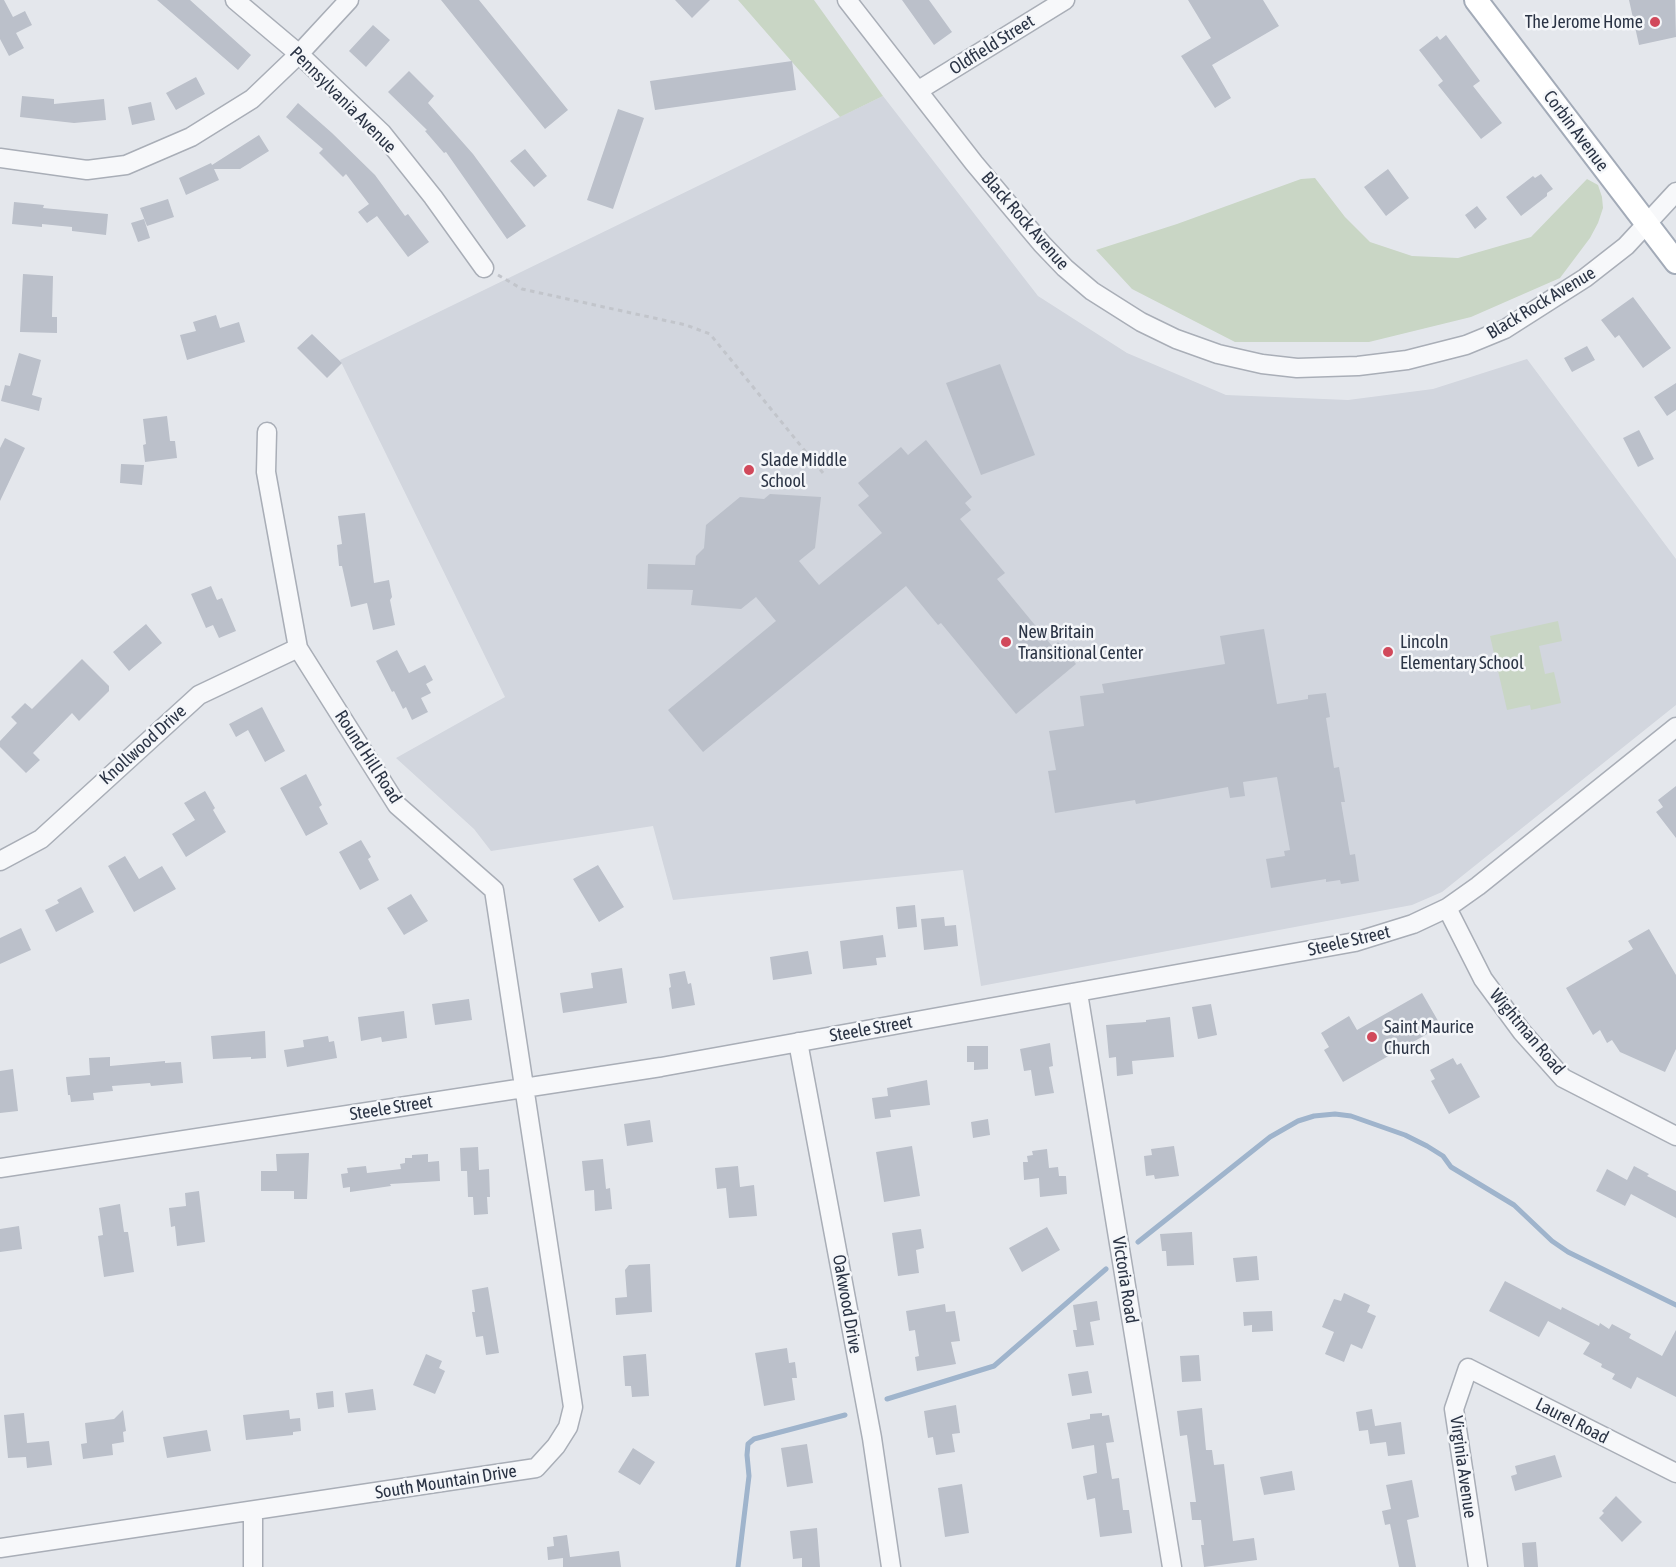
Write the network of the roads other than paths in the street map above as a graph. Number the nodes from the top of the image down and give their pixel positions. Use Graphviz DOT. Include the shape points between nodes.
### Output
graph roads {
  1 [pos="235,0"];
  2 [pos="349,0"];
  3 [pos="847,0"];
  4 [pos="1065,0"];
  5 [pos="1476,0"];
  6 [pos="299,54"];
  7 [pos="919,90"];
  8 [pos="0,158"];
  9 [pos="1676,192"];
  10 [pos="1648,224"];
  11 [pos="1676,262"];
  12 [pos="484,268"];
  13 [pos="267,432"];
  14 [pos="298,648"];
  15 [pos="1676,727"];
  16 [pos="0,861"];
  17 [pos="1448,908"];
  18 [pos="1078,993"];
  19 [pos="798,1042"];
  20 [pos="523,1088"];
  21 [pos="1676,1136"];
  22 [pos="0,1168"];
  23 [pos="1468,1368"];
  24 [pos="1676,1473"];
  25 [pos="253,1511"];
  26 [pos="0,1548"];
  27 [pos="253,1567"];
  28 [pos="891,1567"];
  29 [pos="1172,1567"];
  30 [pos="1478,1567"];
  1 -- 6 [label="street, Pennsylvania Avenue"];
  2 -- 6 [label="street"];
  3 -- 7 [label="street, Black Rock Avenue"];
  4 -- 7 [label="street, Oldfield Street"];
  5 -- 10 [label="main road, Corbin Avenue"];
  6 -- 8 [label="street" via="252,99 191,137 126,165 87,170"];
  6 -- 12 [label="street, Pennsylvania Avenue" via="382,134"];
  7 -- 10 [label="street, Black Rock Avenue" via="1042,244 1092,291 1176,339 1262,364 1297,368 1358,366 1407,360 1466,345 1505,329 1585,278"];
  9 -- 10 [label="street, Black Rock Avenue"];
  10 -- 11 [label="main road, Corbin Avenue"];
  13 -- 14 [label="street, Round Hill Road" via="266,472"];
  14 -- 16 [label="street, Knollwood Drive" via="199,694 41,839"];
  14 -- 20 [label="street, Round Hill Road" via="397,805 494,890"];
  15 -- 17 [label="street, Steele Street"];
  17 -- 18 [label="street, Steele Street" via="1413,924 1355,942"];
  17 -- 21 [label="street, Wightman Road" via="1483,979 1563,1078"];
  18 -- 19 [label="street, Steele Street"];
  18 -- 29 [label="street, Victoria Road"];
  19 -- 20 [label="street, Steele Street"];
  19 -- 28 [label="street, Oakwood Drive" via="872,1438"];
  20 -- 22 [label="street, Steele Street"];
  20 -- 25 [label="street, South Mountain Drive" via="573,1407 568,1427 556,1446 536,1468"];
  23 -- 24 [label="street, Laurel Road"];
  23 -- 30 [label="street, Virginia Avenue" via="1454,1409"];
  25 -- 26 [label="street, South Mountain Drive"];
  25 -- 27 [label="street"];
}
